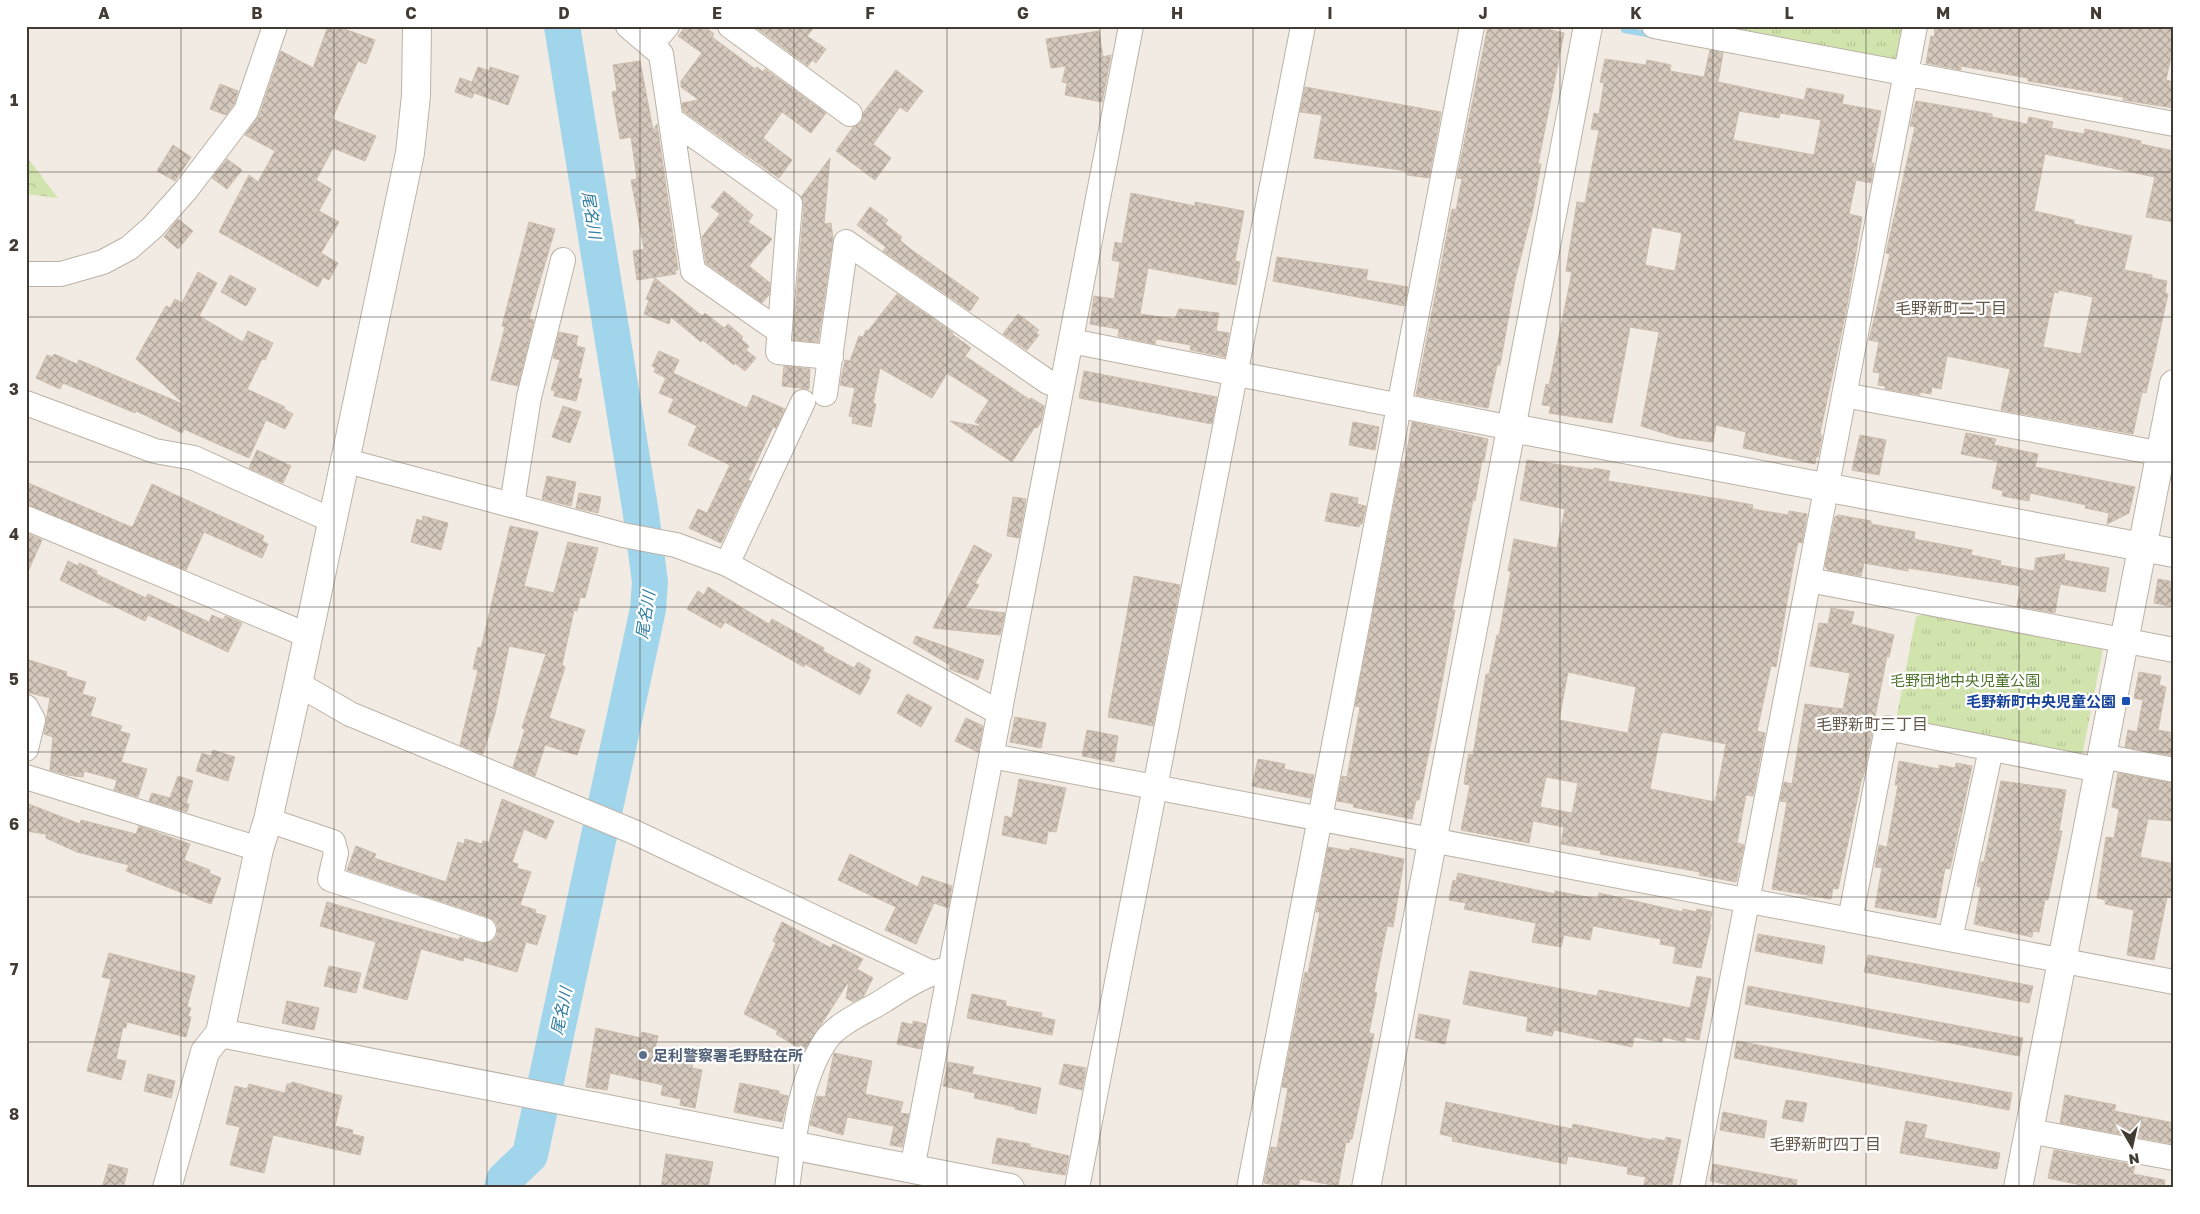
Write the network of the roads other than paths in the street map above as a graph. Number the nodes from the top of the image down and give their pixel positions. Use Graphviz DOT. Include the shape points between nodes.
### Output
graph roads {
  1 [pos="275,26"];
  2 [pos="417,26"];
  3 [pos="628,26"];
  4 [pos="667,26"];
  5 [pos="730,26"];
  6 [pos="1131,26"];
  7 [pos="1303,26"];
  8 [pos="1472,26"];
  9 [pos="1588,26"];
  10 [pos="1654,26"];
  11 [pos="1915,26"];
  12 [pos="651,45"];
  13 [pos="1906,73"];
  14 [pos="850,114"];
  15 [pos="672,120"];
  16 [pos="2174,124"];
  17 [pos="563,260"];
  18 [pos="26,274"];
  19 [pos="779,331"];
  20 [pos="1071,342"];
  21 [pos="831,356"];
  22 [pos="1235,374"];
  23 [pos="2174,384"];
  24 [pos="1062,387"];
  25 [pos="1844,395"];
  26 [pos="26,403"];
  27 [pos="1399,406"];
  28 [pos="1512,428"];
  29 [pos="2167,455"];
  30 [pos="343,460"];
  31 [pos="1826,488"];
  32 [pos="512,505"];
  33 [pos="26,518"];
  34 [pos="331,520"];
  35 [pos="2142,546"];
  36 [pos="2174,553"];
  37 [pos="727,564"];
  38 [pos="1809,580"];
  39 [pos="307,635"];
  40 [pos="2124,641"];
  41 [pos="2174,650"];
  42 [pos="298,684"];
  43 [pos="26,707"];
  44 [pos="1000,713"];
  45 [pos="1991,748"];
  46 [pos="26,749"];
  47 [pos="992,756"];
  48 [pos="2100,763"];
  49 [pos="2174,770"];
  50 [pos="26,777"];
  51 [pos="1155,787"];
  52 [pos="1320,819"];
  53 [pos="268,820"];
  54 [pos="1434,841"];
  55 [pos="259,849"];
  56 [pos="1747,901"];
  57 [pos="1850,920"];
  58 [pos="484,930"];
  59 [pos="1950,939"];
  60 [pos="2062,961"];
  61 [pos="941,971"];
  62 [pos="2173,977"];
  63 [pos="220,1033"];
  64 [pos="2029,1131"];
  65 [pos="793,1147"];
  66 [pos="2174,1158"];
  67 [pos="912,1169"];
  68 [pos="172,1186"];
  69 [pos="787,1188"];
  70 [pos="1010,1188"];
  71 [pos="1077,1188"];
  72 [pos="1249,1188"];
  73 [pos="1366,1188"];
  74 [pos="1692,1188"];
  75 [pos="2018,1188"];
  1 -- 18 [label="street" via="246,111 186,190 153,227 129,248 103,262 61,274"];
  2 -- 30 [label="street" via="416,95 410,153"];
  3 -- 12 [label="street"];
  4 -- 12 [label="street"];
  5 -- 14 [label="street"];
  6 -- 20 [label="street"];
  7 -- 22 [label="street"];
  8 -- 27 [label="street"];
  9 -- 28 [label="street"];
  10 -- 13 [label="street"];
  11 -- 13 [label="street"];
  12 -- 15 [label="street" via="662,54"];
  13 -- 16 [label="street"];
  13 -- 25 [label="street"];
  15 -- 19 [label="street" via="693,271"];
  15 -- 19 [label="street" via="790,204"];
  17 -- 32 [label="street" via="528,397"];
  19 -- 21 [label="street" via="778,352"];
  20 -- 22 [label="street"];
  20 -- 24 [label="street"];
  21 -- 24 [label="street" via="846,242 1048,382"];
  21 -- 37 [label="street" via="814,398"];
  22 -- 27 [label="street"];
  22 -- 51 [label="street"];
  23 -- 29 [label="street"];
  24 -- 44 [label="street"];
  25 -- 29 [label="street"];
  25 -- 31 [label="street"];
  26 -- 34 [label="street" via="155,451 194,458"];
  27 -- 28 [label="street"];
  27 -- 52 [label="street"];
  28 -- 31 [label="street"];
  28 -- 54 [label="street"];
  29 -- 35 [label="street"];
  30 -- 32 [label="street"];
  30 -- 34 [label="street"];
  31 -- 35 [label="street"];
  31 -- 38 [label="street"];
  32 -- 37 [label="street" via="623,535 676,545"];
  33 -- 39 [label="street"];
  34 -- 39 [label="street"];
  35 -- 36 [label="street"];
  35 -- 40 [label="street"];
  37 -- 44 [label="street"];
  38 -- 40 [label="street"];
  38 -- 56 [label="street"];
  39 -- 42 [label="street"];
  40 -- 41 [label="street"];
  40 -- 48 [label="street"];
  42 -- 53 [label="street"];
  42 -- 61 [label="street" via="350,714 634,832"];
  43 -- 46 [label="street" via="33,720"];
  44 -- 47 [label="street"];
  45 -- 48 [label="street"];
  45 -- 57 [label="street" via="1887,728"];
  45 -- 59 [label="street"];
  47 -- 51 [label="street"];
  47 -- 61 [label="street"];
  48 -- 49 [label="street"];
  48 -- 60 [label="street"];
  50 -- 55 [label="street"];
  51 -- 52 [label="street"];
  51 -- 71 [label="street"];
  52 -- 54 [label="street"];
  52 -- 72 [label="street"];
  53 -- 55 [label="street"];
  53 -- 58 [label="street" via="332,842 336,853 330,879"];
  54 -- 56 [label="street"];
  54 -- 73 [label="street"];
  55 -- 63 [label="street"];
  56 -- 57 [label="street"];
  56 -- 74 [label="street"];
  57 -- 59 [label="street"];
  59 -- 60 [label="street"];
  60 -- 62 [label="street"];
  60 -- 64 [label="street"];
  61 -- 65 [label="street" via="851,1020 827,1040 802,1096"];
  61 -- 67 [label="street"];
  63 -- 65 [label="street"];
  63 -- 68 [label="street" via="205,1052"];
  64 -- 66 [label="street"];
  64 -- 75 [label="street"];
  65 -- 67 [label="street"];
  65 -- 69 [label="street"];
  67 -- 70 [label="street"];
}
